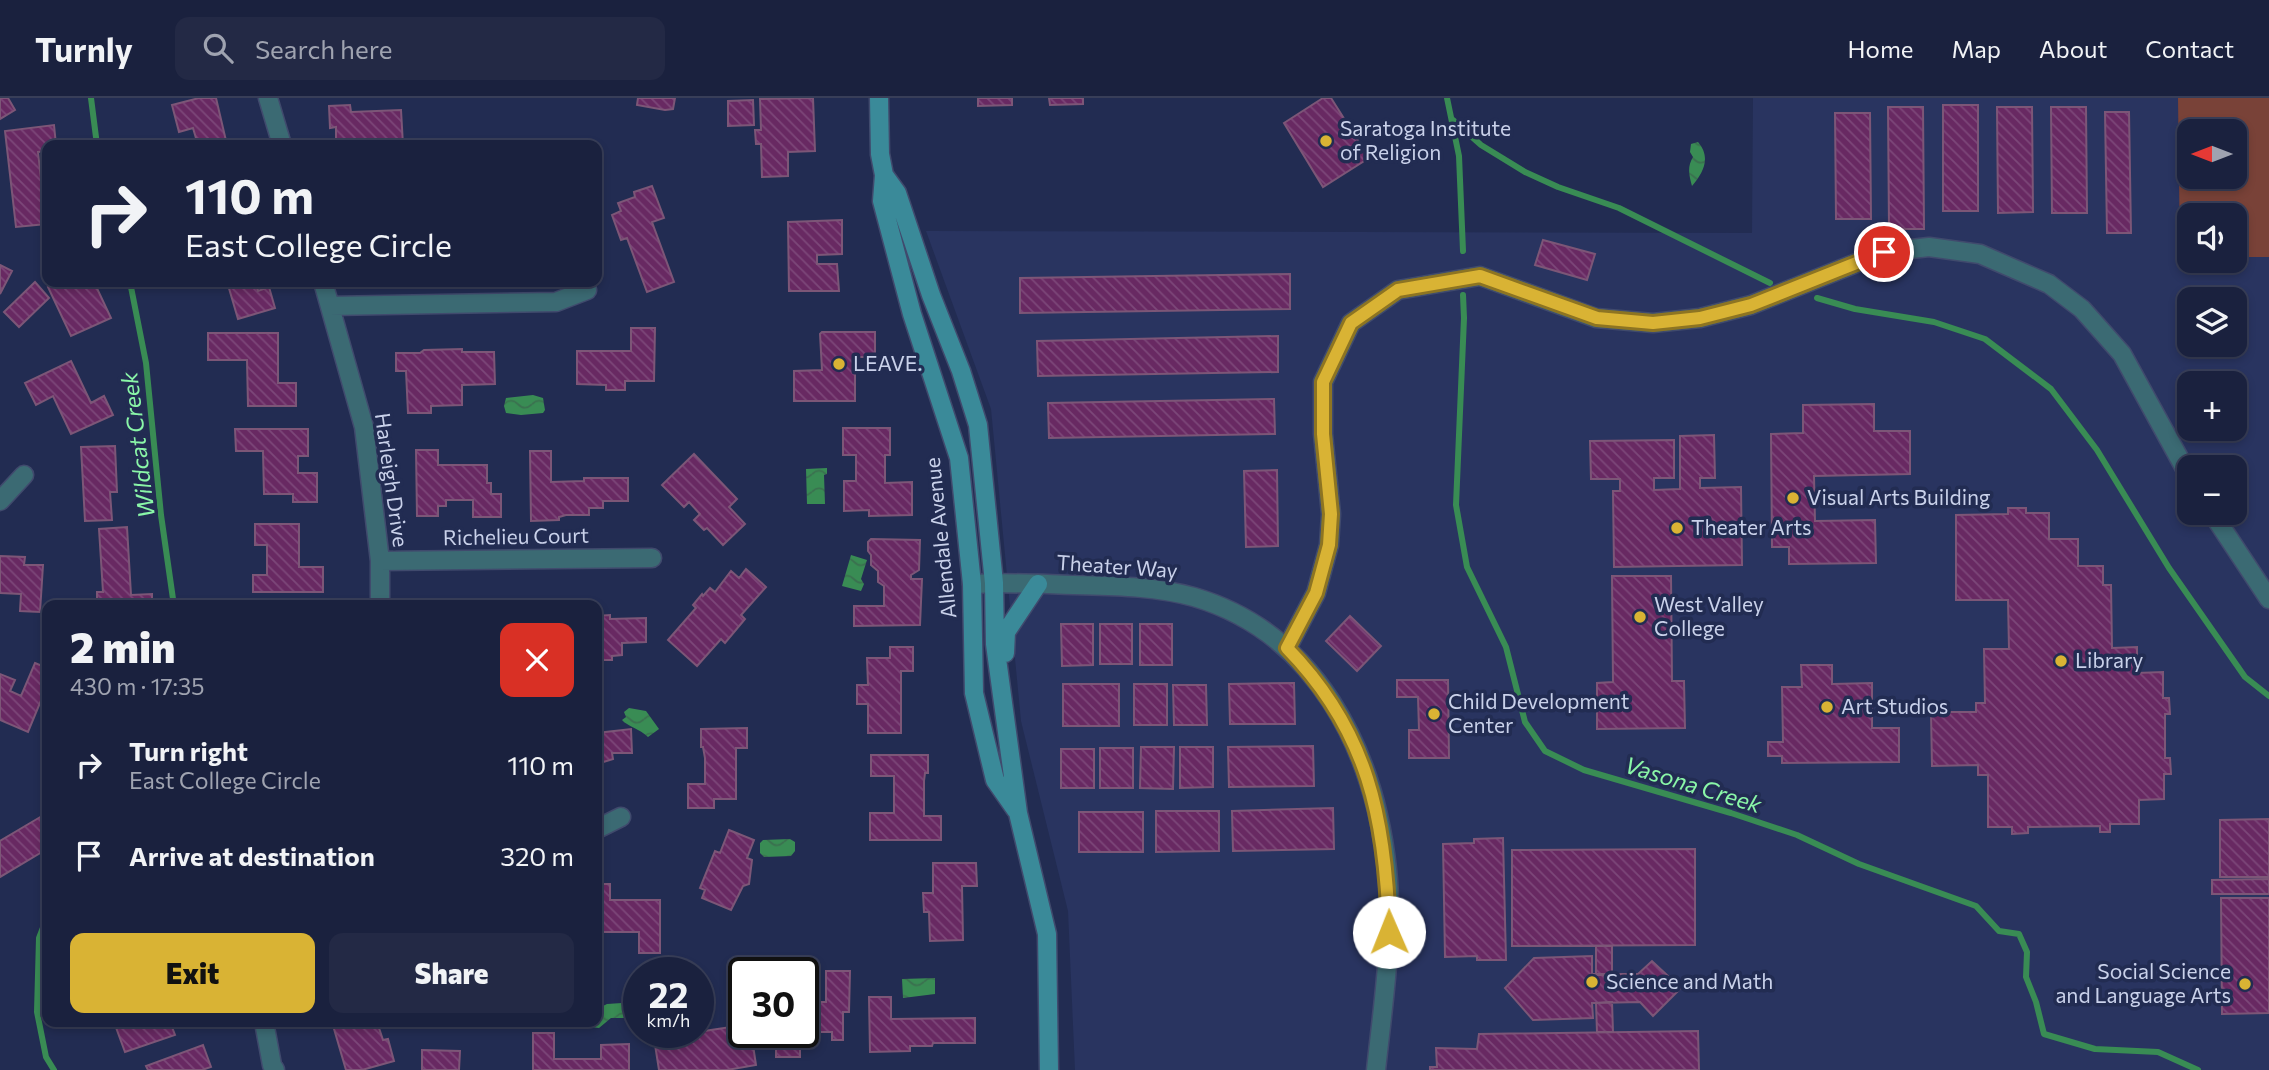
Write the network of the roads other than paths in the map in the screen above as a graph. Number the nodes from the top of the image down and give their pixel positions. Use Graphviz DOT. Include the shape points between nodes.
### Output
graph roads {
  1 [pos="268,98"];
  2 [pos="879,98"];
  3 [pos="281,140"];
  4 [pos="884,175"];
  5 [pos="324,287"];
  6 [pos="587,290"];
  7 [pos="330,306"];
  8 [pos="2177,455"];
  9 [pos="24,475"];
  10 [pos="0,501"];
  11 [pos="2220,525"];
  12 [pos="652,558"];
  13 [pos="380,561"];
  14 [pos="994,583"];
  15 [pos="972,584"];
  16 [pos="1038,584"];
  17 [pos="2269,599"];
  18 [pos="380,600"];
  19 [pos="1287,648"];
  20 [pos="1003,699"];
  21 [pos="1018,813"];
  22 [pos="621,817"];
  23 [pos="602,826"];
  24 [pos="265,1027"];
  25 [pos="275,1070"];
  26 [pos="1049,1070"];
  27 [pos="1376,1070"];
  1 -- 3 [label="street"];
  2 -- 4 [label="street, Allendale Avenue"];
  4 -- 14 [label="street, Allendale Avenue" via="897,193 978,425"];
  4 -- 15 [label="street, Allendale Avenue" via="881,201 959,458"];
  5 -- 7 [label="street, Harleigh Drive"];
  6 -- 7 [label="street" via="556,302"];
  7 -- 13 [label="street, Harleigh Drive" via="364,427"];
  8 -- 19 [label="street" via="2122,354 2082,309 2049,284 1980,254 1929,247 1884,252 1751,305 1700,318 1653,323 1597,318 1480,276 1398,290 1351,323 1323,382 1329,545 1316,593"];
  9 -- 10 [label="street"];
  11 -- 17 [label="street"];
  12 -- 13 [label="street, Richelieu Court"];
  13 -- 18 [label="street, Harleigh Drive"];
  14 -- 15 [label="street, Theater Way"];
  14 -- 16 [label="street, Theater Way"];
  14 -- 20 [label="street, Allendale Avenue" via="995,644"];
  15 -- 21 [label="street, Allendale Avenue" via="974,692 995,780"];
  16 -- 19 [label="street, Theater Way" via="1177,593 1227,611"];
  16 -- 20 [label="street" via="1006,632"];
  19 -- 27 [label="street, Theater Way" via="1308,668 1345,723 1366,771 1380,825 1389,932"];
  20 -- 21 [label="street, Allendale Avenue"];
  21 -- 26 [label="street, Allendale Avenue" via="1047,934"];
  22 -- 23 [label="street"];
  24 -- 25 [label="street"];
}
